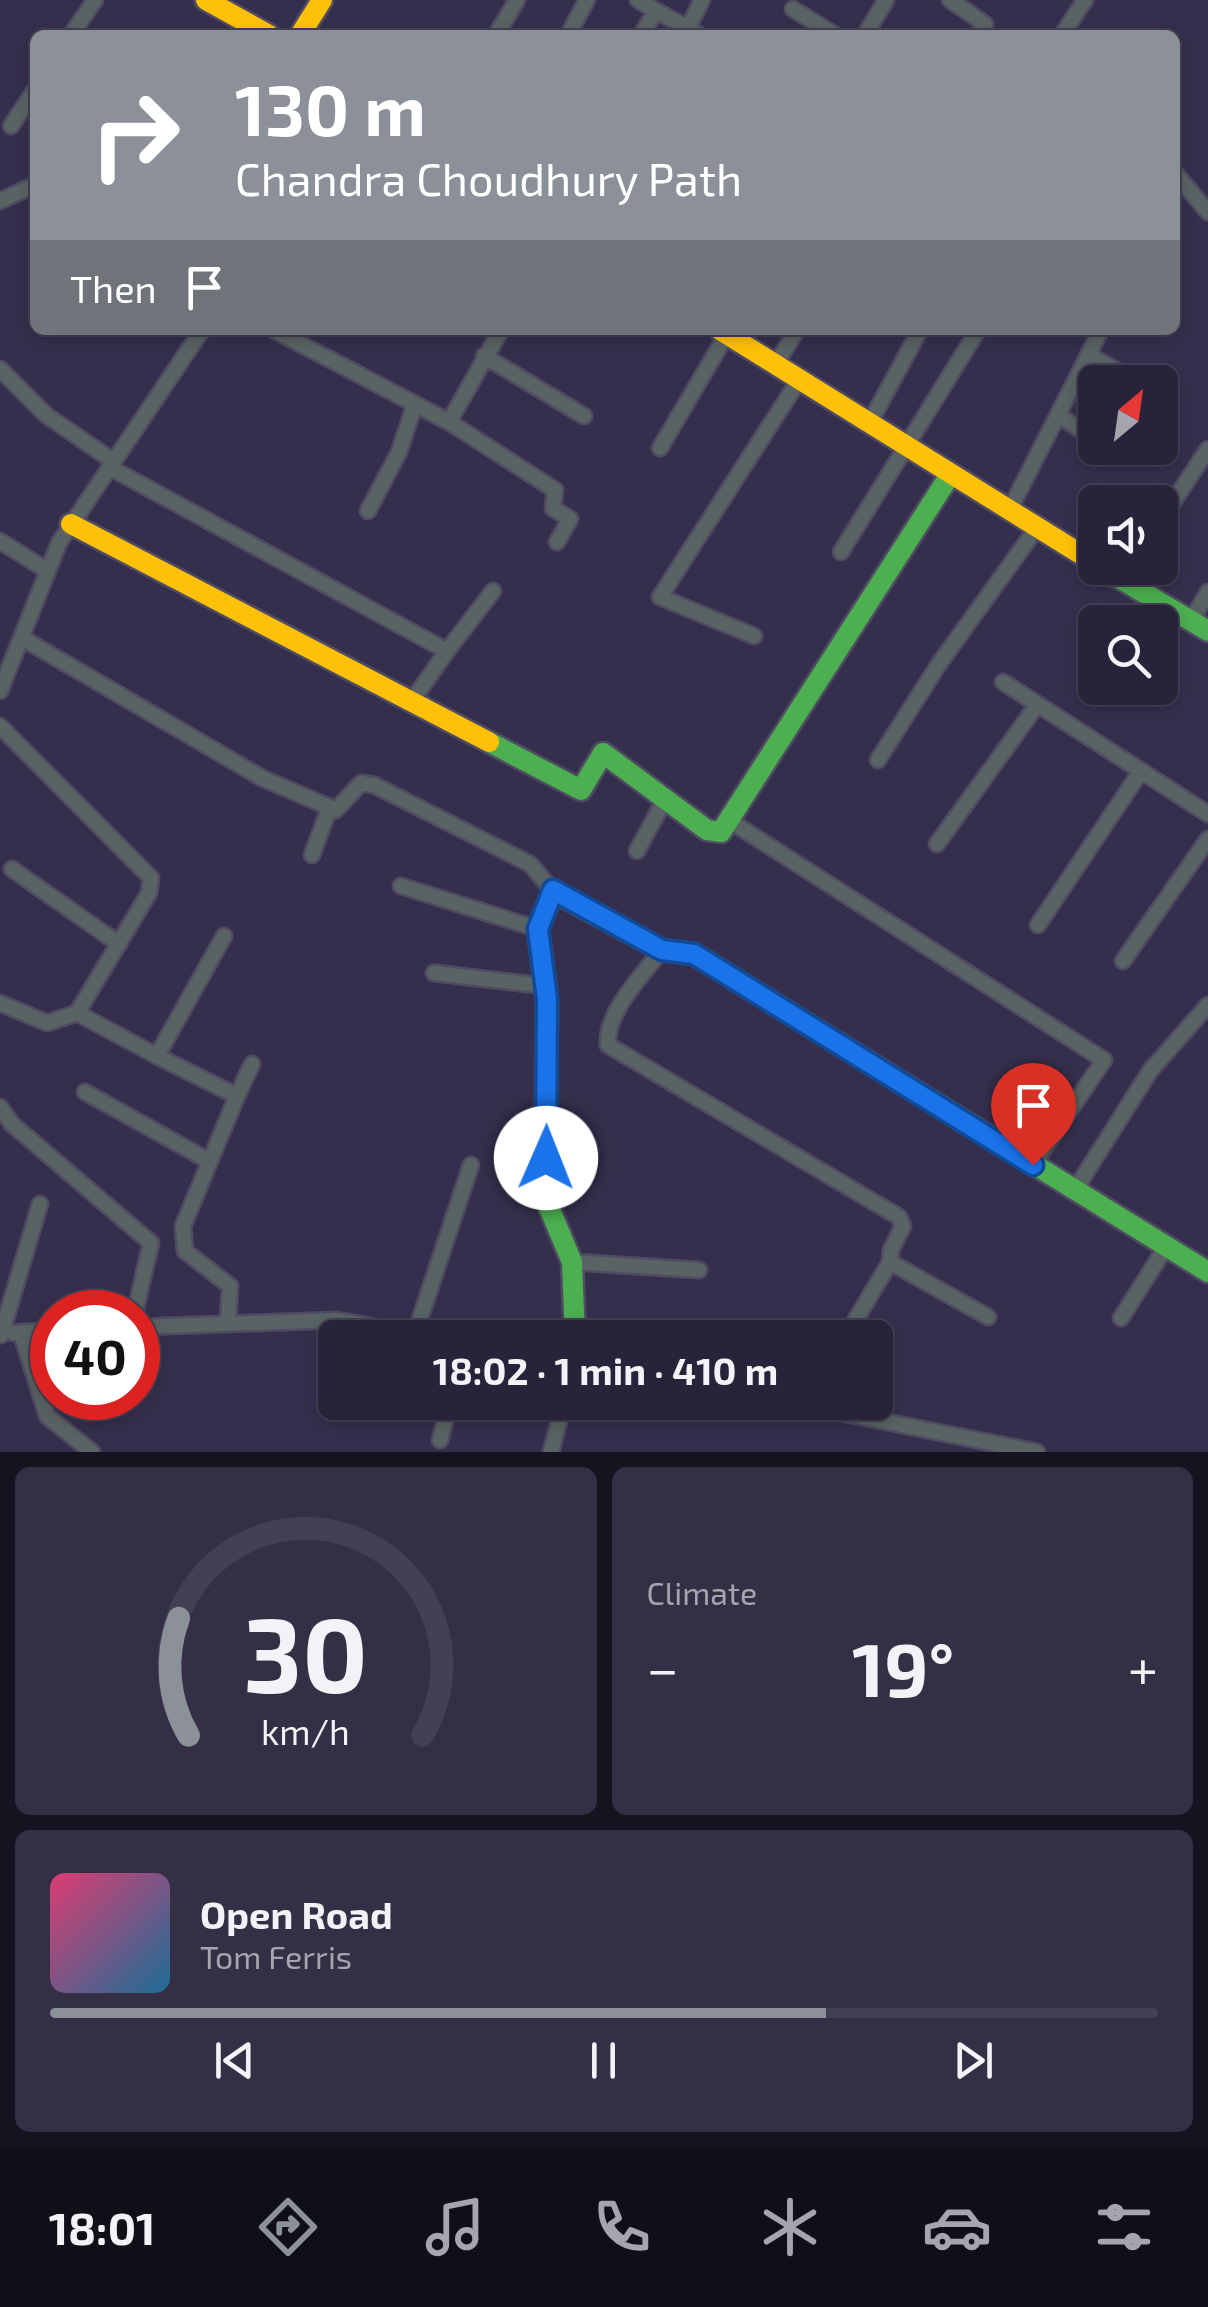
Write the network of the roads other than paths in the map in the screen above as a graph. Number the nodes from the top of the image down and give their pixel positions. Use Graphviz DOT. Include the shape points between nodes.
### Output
graph roads {
  1 [pos="95,0"];
  2 [pos="206,0"];
  3 [pos="322,0"];
  4 [pos="517,0"];
  5 [pos="586,0"];
  6 [pos="638,0"];
  7 [pos="702,0"];
  8 [pos="886,0"];
  9 [pos="950,0"];
  10 [pos="1084,0"];
  11 [pos="793,8"];
  12 [pos="656,11"];
  13 [pos="75,30"];
  14 [pos="260,30"];
  15 [pos="303,30"];
  16 [pos="499,30"];
  17 [pos="571,30"];
  18 [pos="644,30"];
  19 [pos="690,30"];
  20 [pos="694,30"];
  21 [pos="828,30"];
  22 [pos="868,30"];
  23 [pos="981,30"];
  24 [pos="1065,30"];
  25 [pos="30,98"];
  26 [pos="11,126"];
  27 [pos="1180,178"];
  28 [pos="30,187"];
  29 [pos="0,201"];
  30 [pos="1208,212"];
  31 [pos="199,335"];
  32 [pos="284,335"];
  33 [pos="498,335"];
  34 [pos="722,335"];
  35 [pos="729,335"];
  36 [pos="794,335"];
  37 [pos="917,335"];
  38 [pos="975,335"];
  39 [pos="1098,335"];
  40 [pos="1088,354"];
  41 [pos="484,356"];
  42 [pos="775,365"];
  43 [pos="1107,365"];
  44 [pos="0,369"];
  45 [pos="799,380"];
  46 [pos="415,404"];
  47 [pos="584,416"];
  48 [pos="1058,416"];
  49 [pos="449,422"];
  50 [pos="869,424"];
  51 [pos="1078,428"];
  52 [pos="660,448"];
  53 [pos="907,448"];
  54 [pos="1208,449"];
  55 [pos="111,464"];
  56 [pos="950,475"];
  57 [pos="1178,495"];
  58 [pos="368,511"];
  59 [pos="1008,512"];
  60 [pos="72,524"];
  61 [pos="1036,528"];
  62 [pos="0,541"];
  63 [pos="557,542"];
  64 [pos="840,552"];
  65 [pos="1078,554"];
  66 [pos="48,571"];
  67 [pos="1142,585"];
  68 [pos="493,590"];
  69 [pos="1208,592"];
  70 [pos="1200,626"];
  71 [pos="754,636"];
  72 [pos="22,638"];
  73 [pos="447,651"];
  74 [pos="1003,682"];
  75 [pos="0,691"];
  76 [pos="412,701"];
  77 [pos="1038,705"];
  78 [pos="0,726"];
  79 [pos="878,760"];
  80 [pos="1142,771"];
  81 [pos="666,799"];
  82 [pos="329,809"];
  83 [pos="1208,814"];
  84 [pos="730,821"];
  85 [pos="1208,839"];
  86 [pos="937,844"];
  87 [pos="636,851"];
  88 [pos="312,855"];
  89 [pos="12,869"];
  90 [pos="401,886"];
  91 [pos="553,890"];
  92 [pos="1038,925"];
  93 [pos="538,929"];
  94 [pos="224,936"];
  95 [pos="119,944"];
  96 [pos="662,950"];
  97 [pos="1123,962"];
  98 [pos="434,973"];
  99 [pos="545,986"];
  100 [pos="0,1003"];
  101 [pos="1208,1005"];
  102 [pos="77,1013"];
  103 [pos="158,1056"];
  104 [pos="252,1064"];
  105 [pos="84,1092"];
  106 [pos="238,1096"];
  107 [pos="0,1106"];
  108 [pos="208,1161"];
  109 [pos="1033,1165"];
  110 [pos="471,1166"];
  111 [pos="1075,1190"];
  112 [pos="40,1204"];
  113 [pos="1166,1246"];
  114 [pos="572,1262"];
  115 [pos="890,1262"];
  116 [pos="699,1270"];
  117 [pos="1208,1272"];
  118 [pos="140,1290"];
  119 [pos="988,1317"];
  120 [pos="1121,1318"];
  121 [pos="420,1320"];
  122 [pos="574,1320"];
  123 [pos="856,1320"];
  124 [pos="318,1321"];
  125 [pos="228,1323"];
  126 [pos="160,1325"];
  127 [pos="30,1331"];
  128 [pos="20,1332"];
  129 [pos="0,1335"];
  130 [pos="445,1420"];
  131 [pos="559,1420"];
  132 [pos="882,1420"];
  133 [pos="440,1440"];
  134 [pos="92,1452"];
  135 [pos="551,1452"];
  136 [pos="1037,1452"];
  1 -- 13 [label="street"];
  2 -- 14 [label="street"];
  3 -- 15 [label="street"];
  4 -- 16 [label="street"];
  5 -- 17 [label="street"];
  6 -- 12 [label="street"];
  7 -- 20 [label="street"];
  8 -- 22 [label="street"];
  9 -- 23 [label="street" via="985,24"];
  10 -- 24 [label="street"];
  11 -- 21 [label="street"];
  12 -- 18 [label="street"];
  12 -- 19 [label="street"];
  25 -- 26 [label="street"];
  27 -- 30 [label="street"];
  28 -- 29 [label="street"];
  31 -- 55 [label="street"];
  32 -- 46 [label="street"];
  33 -- 41 [label="street"];
  34 -- 52 [label="street"];
  35 -- 42 [label="street"];
  36 -- 42 [label="street"];
  37 -- 50 [label="street"];
  38 -- 53 [label="street"];
  39 -- 40 [label="street"];
  40 -- 43 [label="street"];
  40 -- 48 [label="street"];
  41 -- 47 [label="street"];
  41 -- 49 [label="street"];
  42 -- 45 [label="street"];
  44 -- 55 [label="street" via="46,415"];
  45 -- 50 [label="street"];
  45 -- 71 [label="street" via="660,597"];
  46 -- 49 [label="street"];
  46 -- 58 [label="street"];
  48 -- 51 [label="street"];
  48 -- 59 [label="street"];
  49 -- 63 [label="street" via="555,490 553,508 570,519"];
  50 -- 53 [label="street"];
  53 -- 56 [label="street"];
  53 -- 64 [label="street"];
  54 -- 57 [label="street"];
  55 -- 60 [label="street"];
  55 -- 73 [label="street"];
  56 -- 59 [label="street"];
  56 -- 84 [label="street"];
  59 -- 61 [label="street"];
  60 -- 66 [label="street"];
  60 -- 76 [label="street"];
  61 -- 65 [label="street"];
  61 -- 79 [label="street"];
  62 -- 66 [label="street"];
  66 -- 72 [label="street"];
  67 -- 70 [label="street"];
  68 -- 73 [label="street"];
  69 -- 70 [label="street"];
  72 -- 75 [label="street"];
  72 -- 82 [label="street" via="262,778"];
  73 -- 76 [label="street"];
  74 -- 77 [label="street"];
  76 -- 81 [label="street" via="581,790 603,754"];
  77 -- 80 [label="street"];
  77 -- 86 [label="street"];
  78 -- 95 [label="street" via="147,871 149,892"];
  80 -- 83 [label="street"];
  80 -- 92 [label="street"];
  81 -- 84 [label="street" via="707,830 721,832"];
  81 -- 87 [label="street"];
  82 -- 88 [label="street"];
  82 -- 91 [label="street" via="336,810 361,783 374,786 530,864"];
  84 -- 109 [label="street" via="1104,1060"];
  85 -- 97 [label="street"];
  89 -- 95 [label="street"];
  90 -- 93 [label="street"];
  91 -- 93 [label="street"];
  91 -- 96 [label="street"];
  93 -- 99 [label="street"];
  94 -- 103 [label="street"];
  95 -- 102 [label="street"];
  96 -- 109 [label="street" via="694,954"];
  96 -- 115 [label="street" via="623,1004 608,1045 899,1217 903,1226"];
  98 -- 99 [label="street"];
  99 -- 114 [label="street" via="545,1198"];
  100 -- 102 [label="street" via="47,1024"];
  101 -- 111 [label="street" via="1150,1070"];
  102 -- 103 [label="street"];
  103 -- 106 [label="street"];
  104 -- 106 [label="street"];
  105 -- 108 [label="street"];
  106 -- 108 [label="street"];
  107 -- 118 [label="street" via="12,1124 151,1243"];
  108 -- 125 [label="street" via="183,1226 185,1252 230,1286"];
  109 -- 111 [label="street"];
  110 -- 121 [label="street"];
  111 -- 113 [label="street"];
  112 -- 129 [label="street"];
  113 -- 117 [label="street"];
  113 -- 120 [label="street"];
  114 -- 116 [label="street"];
  114 -- 122 [label="street"];
  115 -- 119 [label="street"];
  115 -- 123 [label="street"];
  124 -- 125 [label="street"];
  125 -- 126 [label="street"];
  127 -- 128 [label="street"];
  128 -- 129 [label="street"];
  128 -- 134 [label="street" via="46,1416"];
  130 -- 133 [label="street"];
  131 -- 135 [label="street"];
  132 -- 136 [label="street"];
}
